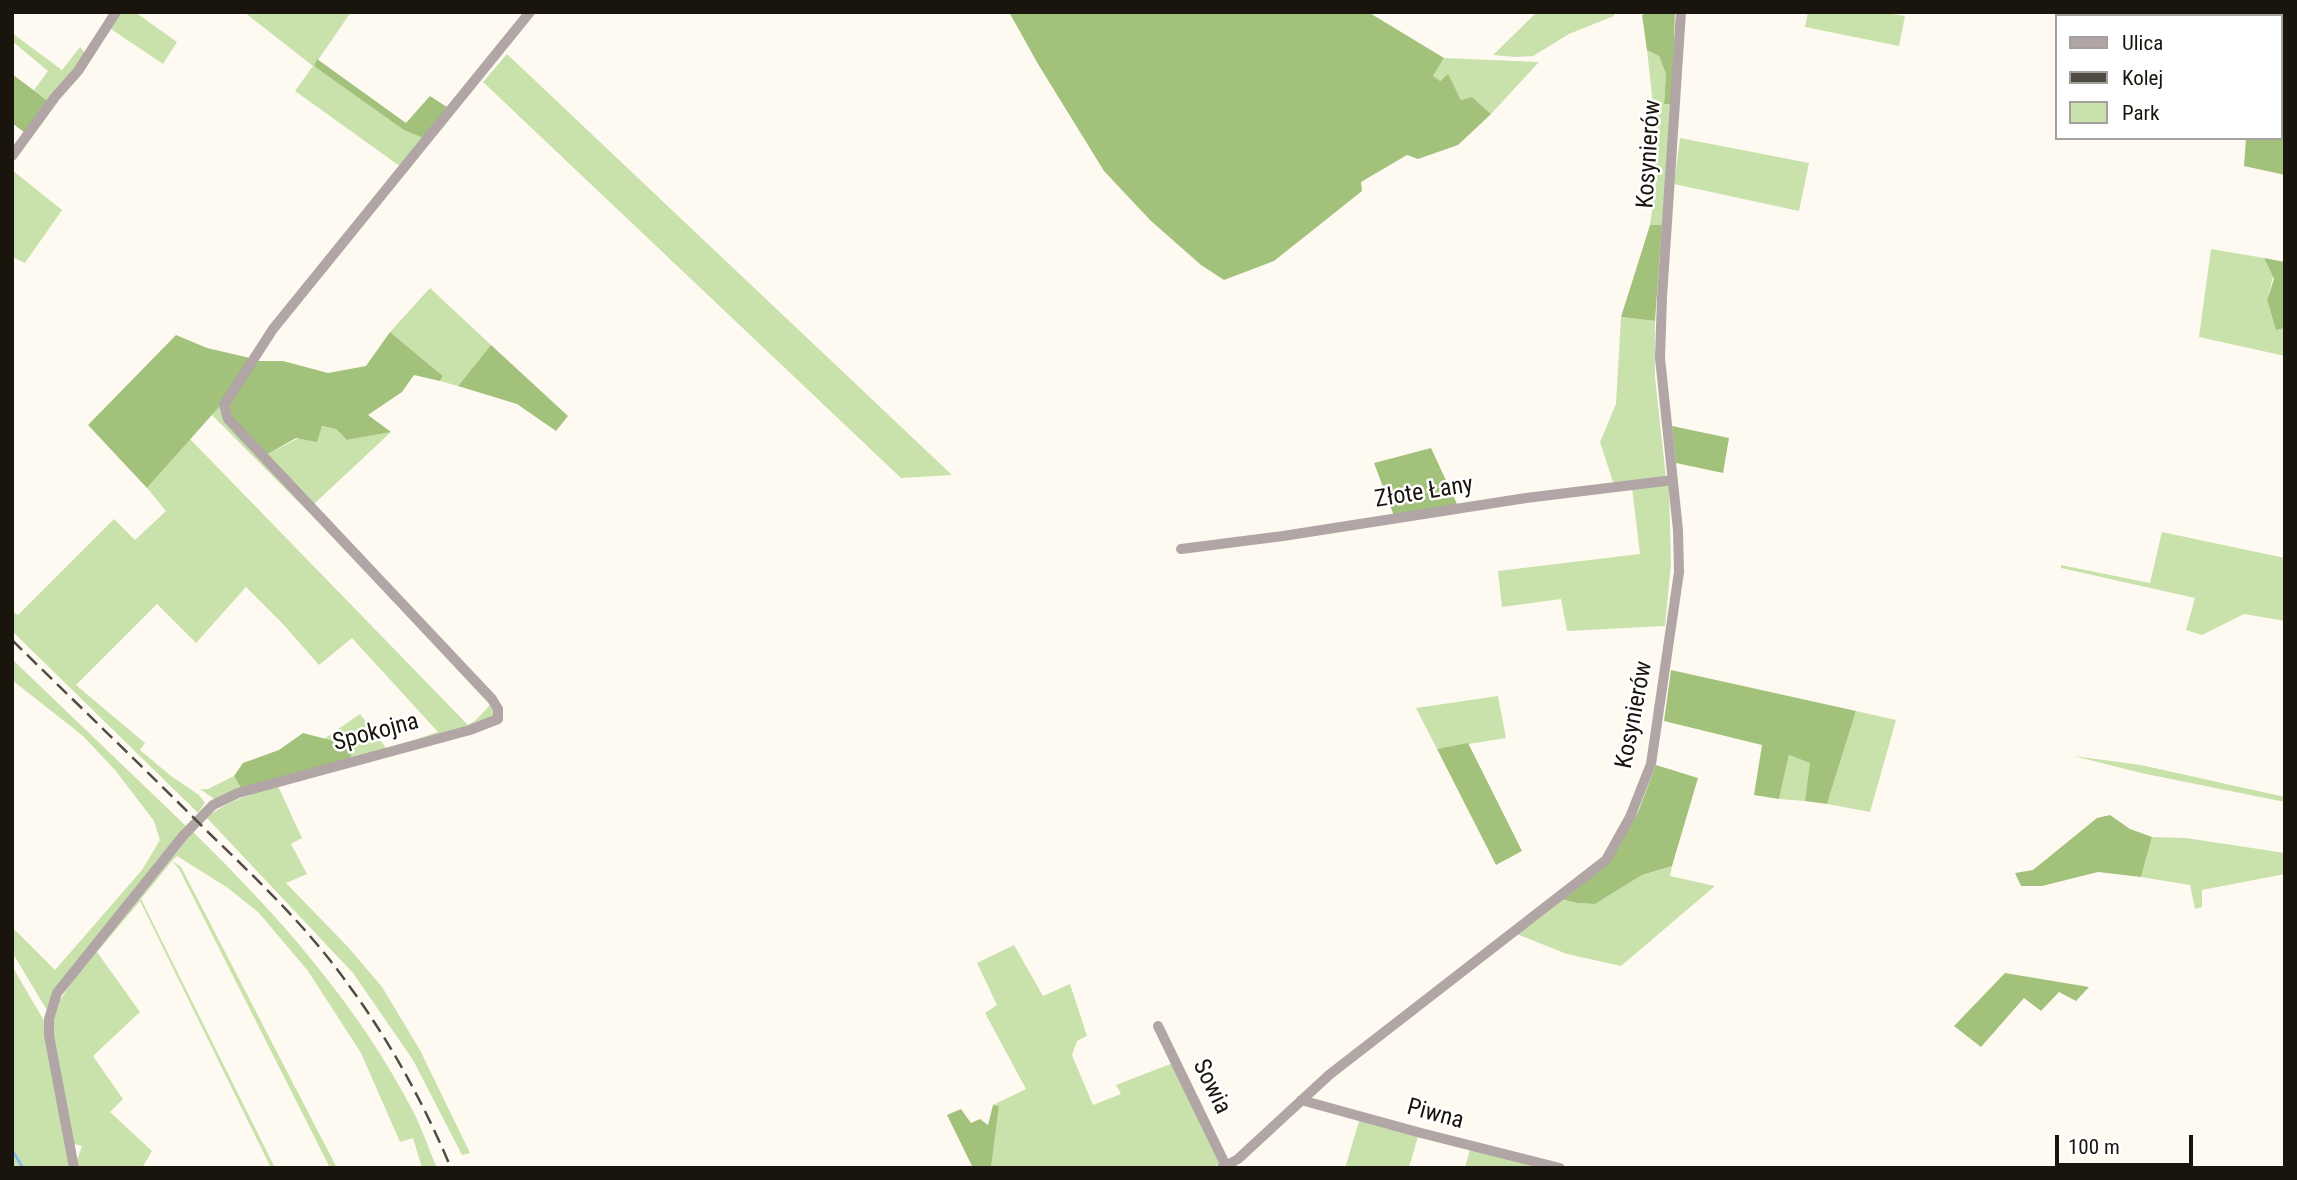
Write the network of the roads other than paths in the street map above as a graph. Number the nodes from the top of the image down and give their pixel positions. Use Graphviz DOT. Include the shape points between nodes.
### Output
graph roads {
  1 [pos="116,12"];
  2 [pos="530,12"];
  3 [pos="1681,12"];
  4 [pos="12,156"];
  5 [pos="1673,480"];
  6 [pos="1181,549"];
  7 [pos="1158,1026"];
  8 [pos="1301,1100"];
  9 [pos="1224,1167"];
  10 [pos="74,1168"];
  11 [pos="1560,1168"];
  1 -- 4 [label="street" via="78,71"];
  2 -- 10 [label="street, Spokojna" via="305,289 224,405 228,419 492,699 499,709 498,719 238,793 213,805 183,836 57,993 49,1035"];
  3 -- 5 [label="street, Kosynierów" via="1660,358"];
  5 -- 6 [label="street, Złote Łany"];
  5 -- 8 [label="street, Kosynierów" via="1679,572 1651,764 1606,860"];
  7 -- 9 [label="street, Sowia"];
  8 -- 9 [label="street, Kosynierów"];
  8 -- 11 [label="street, Piwna"];
}
